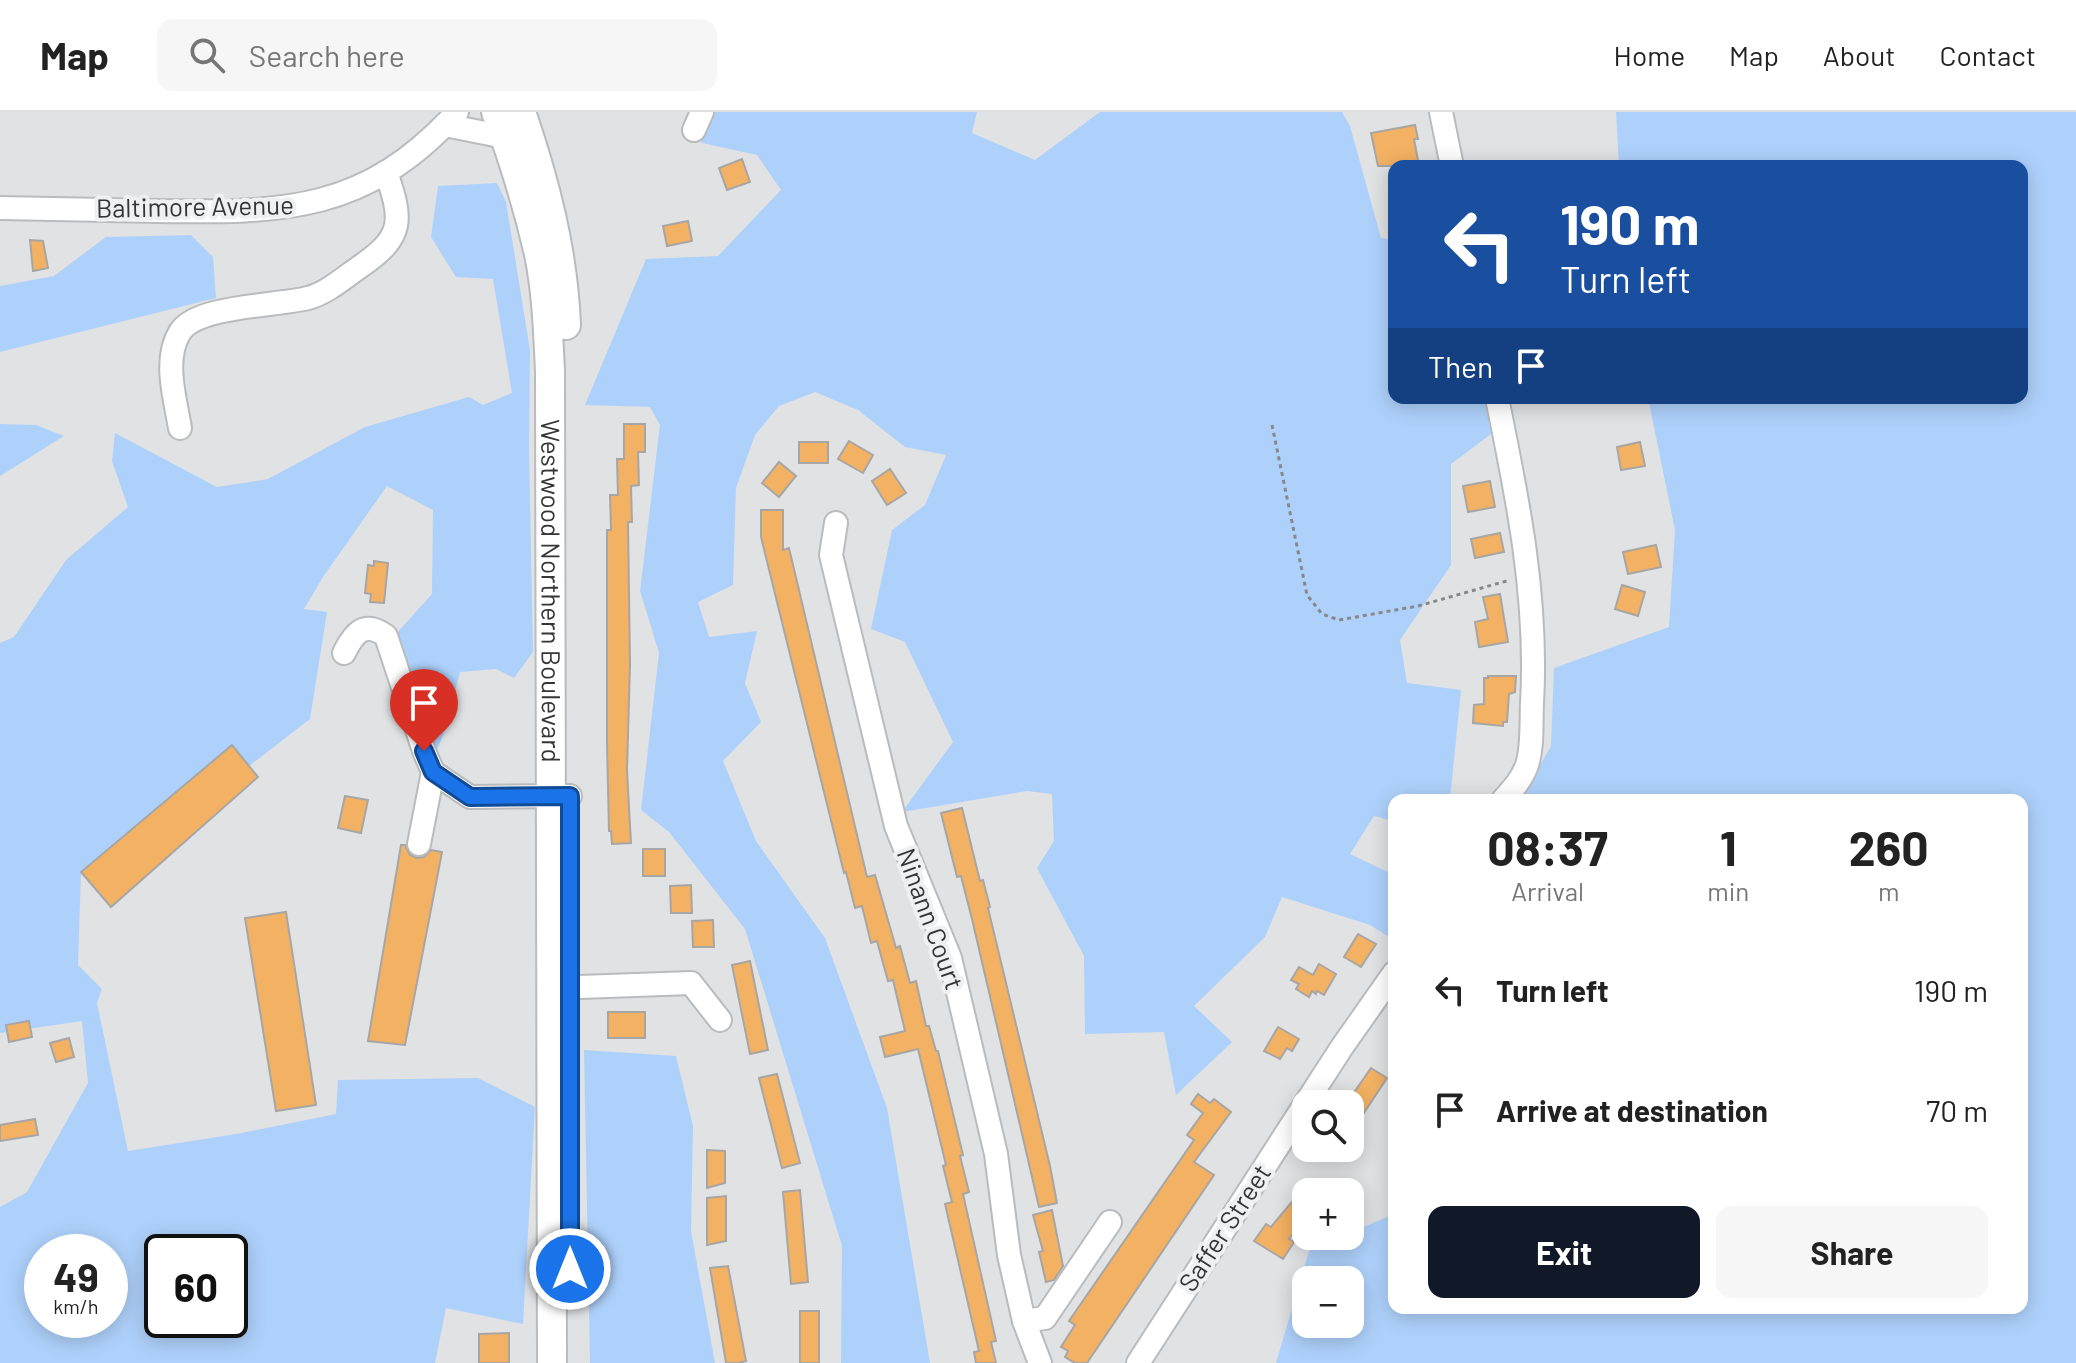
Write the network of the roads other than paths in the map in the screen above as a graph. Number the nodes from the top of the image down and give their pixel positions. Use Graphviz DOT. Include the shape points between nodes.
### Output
graph roads {
  1 [pos="521,112"];
  2 [pos="1441,112"];
  3 [pos="451,119"];
  4 [pos="501,124"];
  5 [pos="1451,160"];
  6 [pos="386,172"];
  7 [pos="0,208"];
  8 [pos="1498,404"];
  9 [pos="180,428"];
  10 [pos="836,523"];
  11 [pos="344,653"];
  12 [pos="433,772"];
  13 [pos="1508,794"];
  14 [pos="560,796"];
  15 [pos="419,844"];
  16 [pos="1388,982"];
  17 [pos="561,988"];
  18 [pos="720,1020"];
  19 [pos="1110,1222"];
  20 [pos="1024,1321"];
  21 [pos="552,1363"];
  22 [pos="570,1363"];
  23 [pos="1040,1363"];
  24 [pos="1138,1363"];
  1 -- 14 [label="main road, Westwood Northern Boulevard" via="557,237 565,304"];
  2 -- 5 [label="street"];
  3 -- 4 [label="street"];
  3 -- 6 [label="street, Baltimore Avenue"];
  4 -- 14 [label="main road, Westwood Northern Boulevard" via="539,255 547,310"];
  6 -- 7 [label="street, Baltimore Avenue" via="335,196 281,209"];
  6 -- 9 [label="street" via="397,227 377,255 310,298 214,313 182,328 173,344 171,365"];
  8 -- 13 [label="street" via="1524,532 1534,676 1528,762"];
  10 -- 20 [label="street, Ninann Court" via="831,555 896,826 950,958 996,1154"];
  11 -- 12 [label="street" via="361,630 377,629 386,636"];
  12 -- 14 [label="street" via="470,797"];
  12 -- 15 [label="street"];
  14 -- 17 [label="main road, Westwood Northern Boulevard"];
  16 -- 24 [label="street, Saffer Street"];
  17 -- 18 [label="street" via="691,983"];
  17 -- 21 [label="main road, Westwood Northern Boulevard"];
  17 -- 22 [label="main road, Westwood Northern Boulevard"];
  19 -- 20 [label="street" via="1045,1318"];
  20 -- 23 [label="street, Ninann Court"];
}
